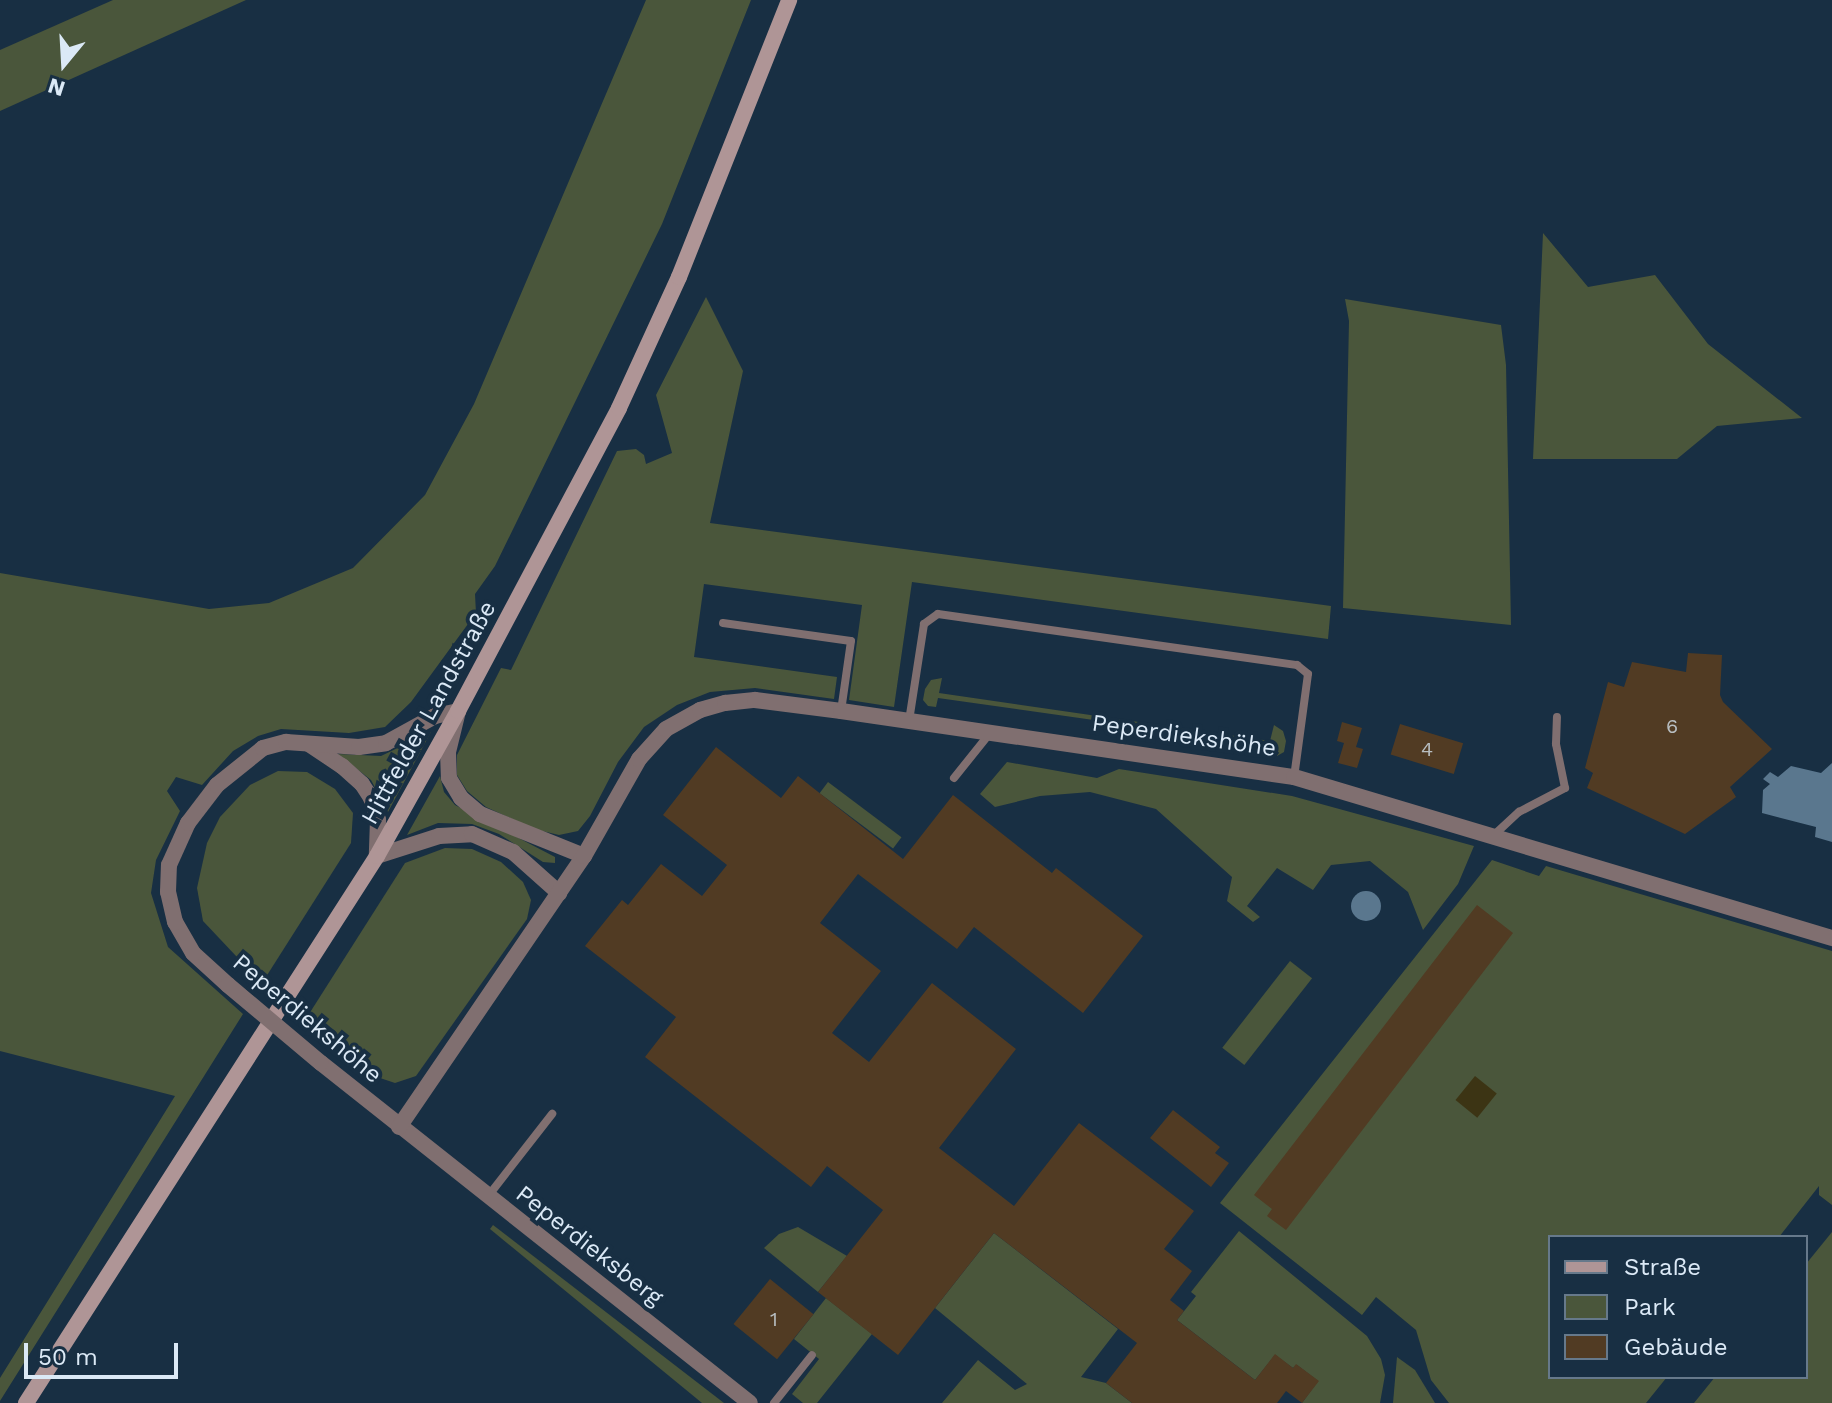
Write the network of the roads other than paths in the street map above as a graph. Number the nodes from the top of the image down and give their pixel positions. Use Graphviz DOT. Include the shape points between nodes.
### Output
graph roads {
  1 [pos="789,0"];
  2 [pos="723,623"];
  3 [pos="458,711"];
  4 [pos="841,711"];
  5 [pos="1557,717"];
  6 [pos="909,721"];
  7 [pos="990,732"];
  8 [pos="308,743"];
  9 [pos="1294,777"];
  10 [pos="954,778"];
  11 [pos="1494,835"];
  12 [pos="377,856"];
  13 [pos="584,856"];
  14 [pos="559,893"];
  15 [pos="1832,938"];
  16 [pos="552,1114"];
  17 [pos="399,1127"];
  18 [pos="488,1197"];
  19 [pos="812,1355"];
  20 [pos="26,1403"];
  21 [pos="750,1403"];
  22 [pos="774,1403"];
  1 -- 3 [label="main road, Hittfelder Landstraße" via="679,277 619,408"];
  2 -- 4 [label="lane" via="851,641"];
  3 -- 8 [label="street, Peperdiekshöhe" via="435,716 386,743"];
  3 -- 12 [label="main road, Hittfelder Landstraße"];
  3 -- 13 [label="street" via="448,752 449,778 461,798 480,814"];
  4 -- 6 [label="street, Peperdiekshöhe"];
  4 -- 13 [label="street, Peperdiekshöhe" via="755,700 725,703 683,719 655,739 639,759"];
  5 -- 11 [label="lane" via="1556,744 1565,788 1519,812"];
  6 -- 7 [label="street, Peperdiekshöhe"];
  6 -- 9 [label="lane" via="924,624 938,614 1297,665 1308,674"];
  7 -- 9 [label="street, Peperdiekshöhe"];
  7 -- 10 [label="lane"];
  8 -- 12 [label="street" via="342,766 371,798 378,820"];
  8 -- 17 [label="street, Peperdiekshöhe, bridge" via="263,748 217,785 188,823 169,865 175,922 193,953"];
  9 -- 11 [label="street, Peperdiekshöhe"];
  11 -- 15 [label="street, Peperdiekshöhe"];
  12 -- 14 [label="street" via="439,836 472,834 513,852"];
  12 -- 20 [label="main road, Hittfelder Landstraße"];
  13 -- 14 [label="street, Peperdiekshöhe"];
  14 -- 17 [label="street, Peperdiekshöhe"];
  16 -- 18 [label="lane"];
  17 -- 18 [label="street, Peperdieksberg"];
  18 -- 21 [label="street, Peperdieksberg"];
  19 -- 22 [label="lane"];
}
